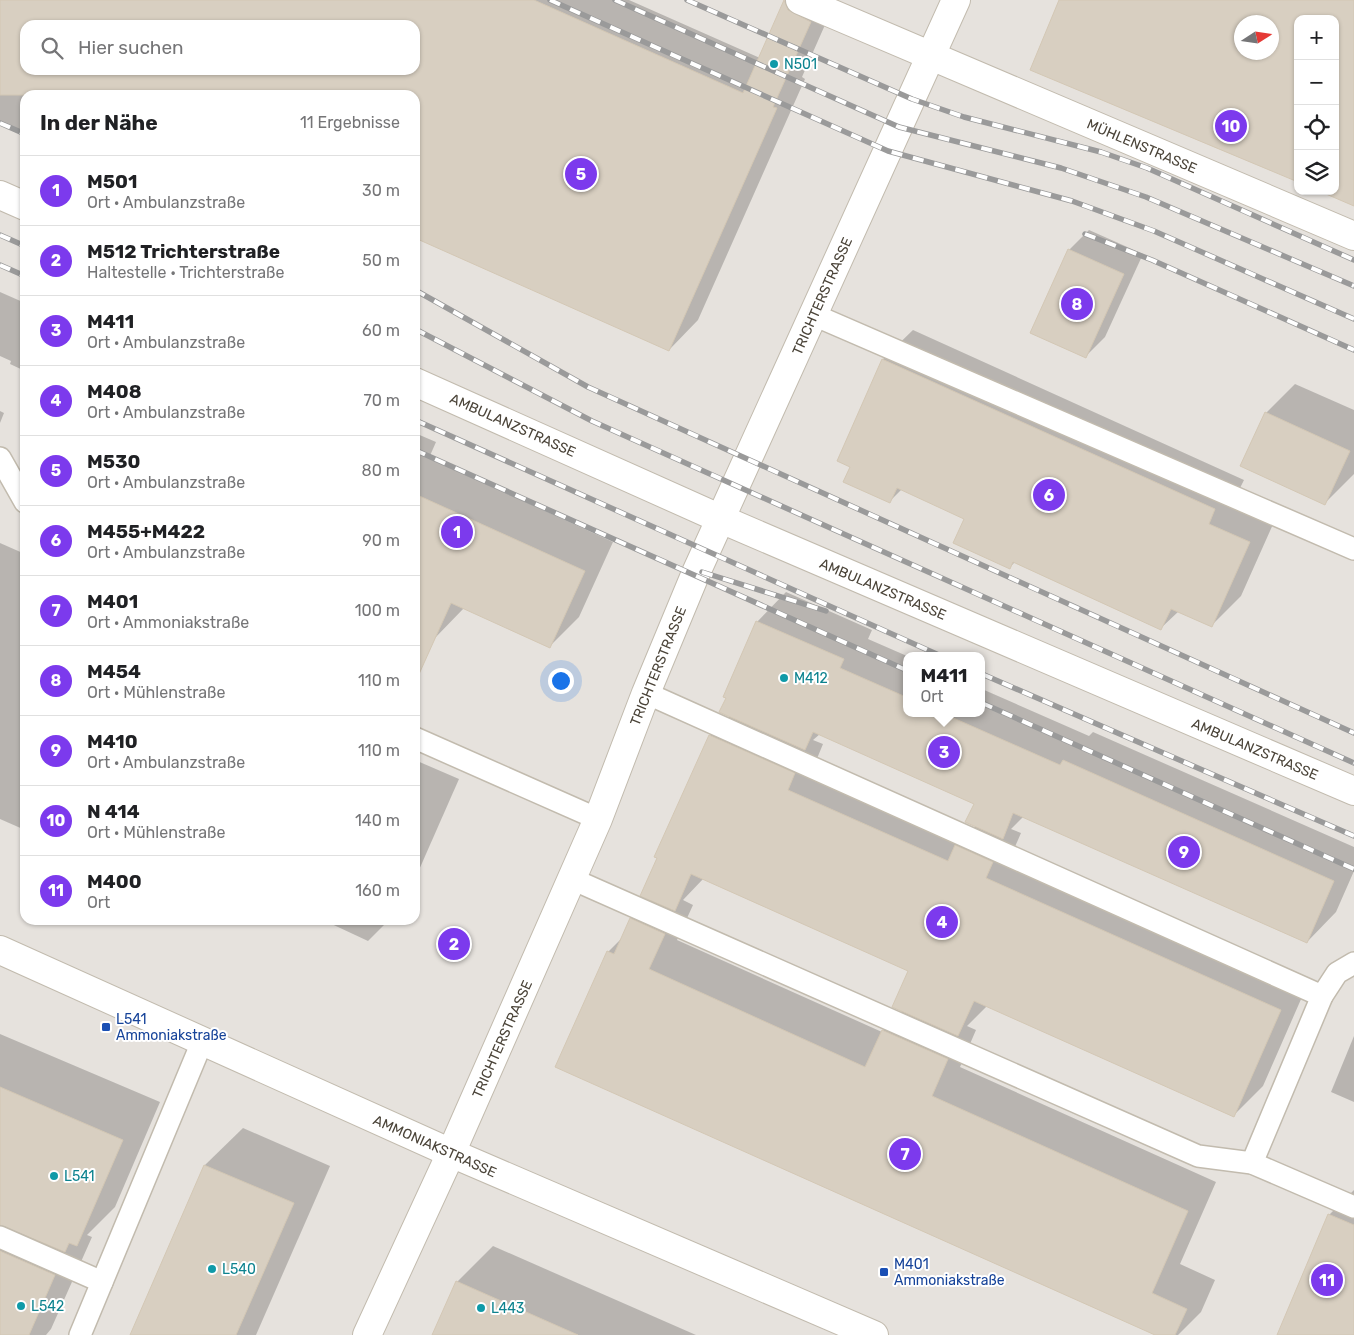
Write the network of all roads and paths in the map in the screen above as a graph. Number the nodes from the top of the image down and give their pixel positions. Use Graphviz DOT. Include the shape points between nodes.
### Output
graph roads {
  1 [pos="800,0"];
  2 [pos="956,0"];
  3 [pos="931,56"];
  4 [pos="0,195"];
  5 [pos="20,204"];
  6 [pos="1354,236"];
  7 [pos="814,315"];
  8 [pos="420,384"];
  9 [pos="0,458"];
  10 [pos="20,493"];
  11 [pos="721,519"];
  12 [pos="1354,549"];
  13 [pos="646,693"];
  14 [pos="420,740"];
  15 [pos="1354,791"];
  16 [pos="598,819"];
  17 [pos="572,879"];
  18 [pos="0,950"];
  19 [pos="1354,963"];
  20 [pos="1322,996"];
  21 [pos="202,1042"];
  22 [pos="451,1153"];
  23 [pos="1252,1163"];
  24 [pos="1354,1207"];
  25 [pos="0,1237"];
  26 [pos="102,1282"];
  27 [pos="80,1335"];
  28 [pos="367,1335"];
  29 [pos="874,1335"];
  1 -- 3 [label="street, MÜHLENSTRASSE"];
  2 -- 3 [label="street, TRICHTERSTRASSE"];
  3 -- 6 [label="street, MÜHLENSTRASSE"];
  3 -- 7 [label="street, TRICHTERSTRASSE"];
  4 -- 5 [label="street"];
  7 -- 11 [label="street, TRICHTERSTRASSE"];
  7 -- 12 [label="lane"];
  8 -- 11 [label="street, AMBULANZSTRASSE"];
  9 -- 10 [label="lane"];
  11 -- 13 [label="street, TRICHTERSTRASSE"];
  11 -- 15 [label="street, AMBULANZSTRASSE"];
  13 -- 16 [label="street, TRICHTERSTRASSE"];
  13 -- 20 [label="lane"];
  14 -- 16 [label="lane"];
  16 -- 17 [label="street, TRICHTERSTRASSE"];
  17 -- 22 [label="street, TRICHTERSTRASSE"];
  17 -- 23 [label="lane" via="1198,1156"];
  18 -- 21 [label="street, AMMONIAKSTRASSE"];
  19 -- 20 [label="lane" via="1338,973"];
  20 -- 23 [label="lane"];
  21 -- 22 [label="street, AMMONIAKSTRASSE"];
  21 -- 26 [label="lane"];
  22 -- 28 [label="street, TRICHTERSTRASSE"];
  22 -- 29 [label="street, AMMONIAKSTRASSE"];
  23 -- 24 [label="lane"];
  25 -- 26 [label="lane"];
  26 -- 27 [label="lane"];
}
